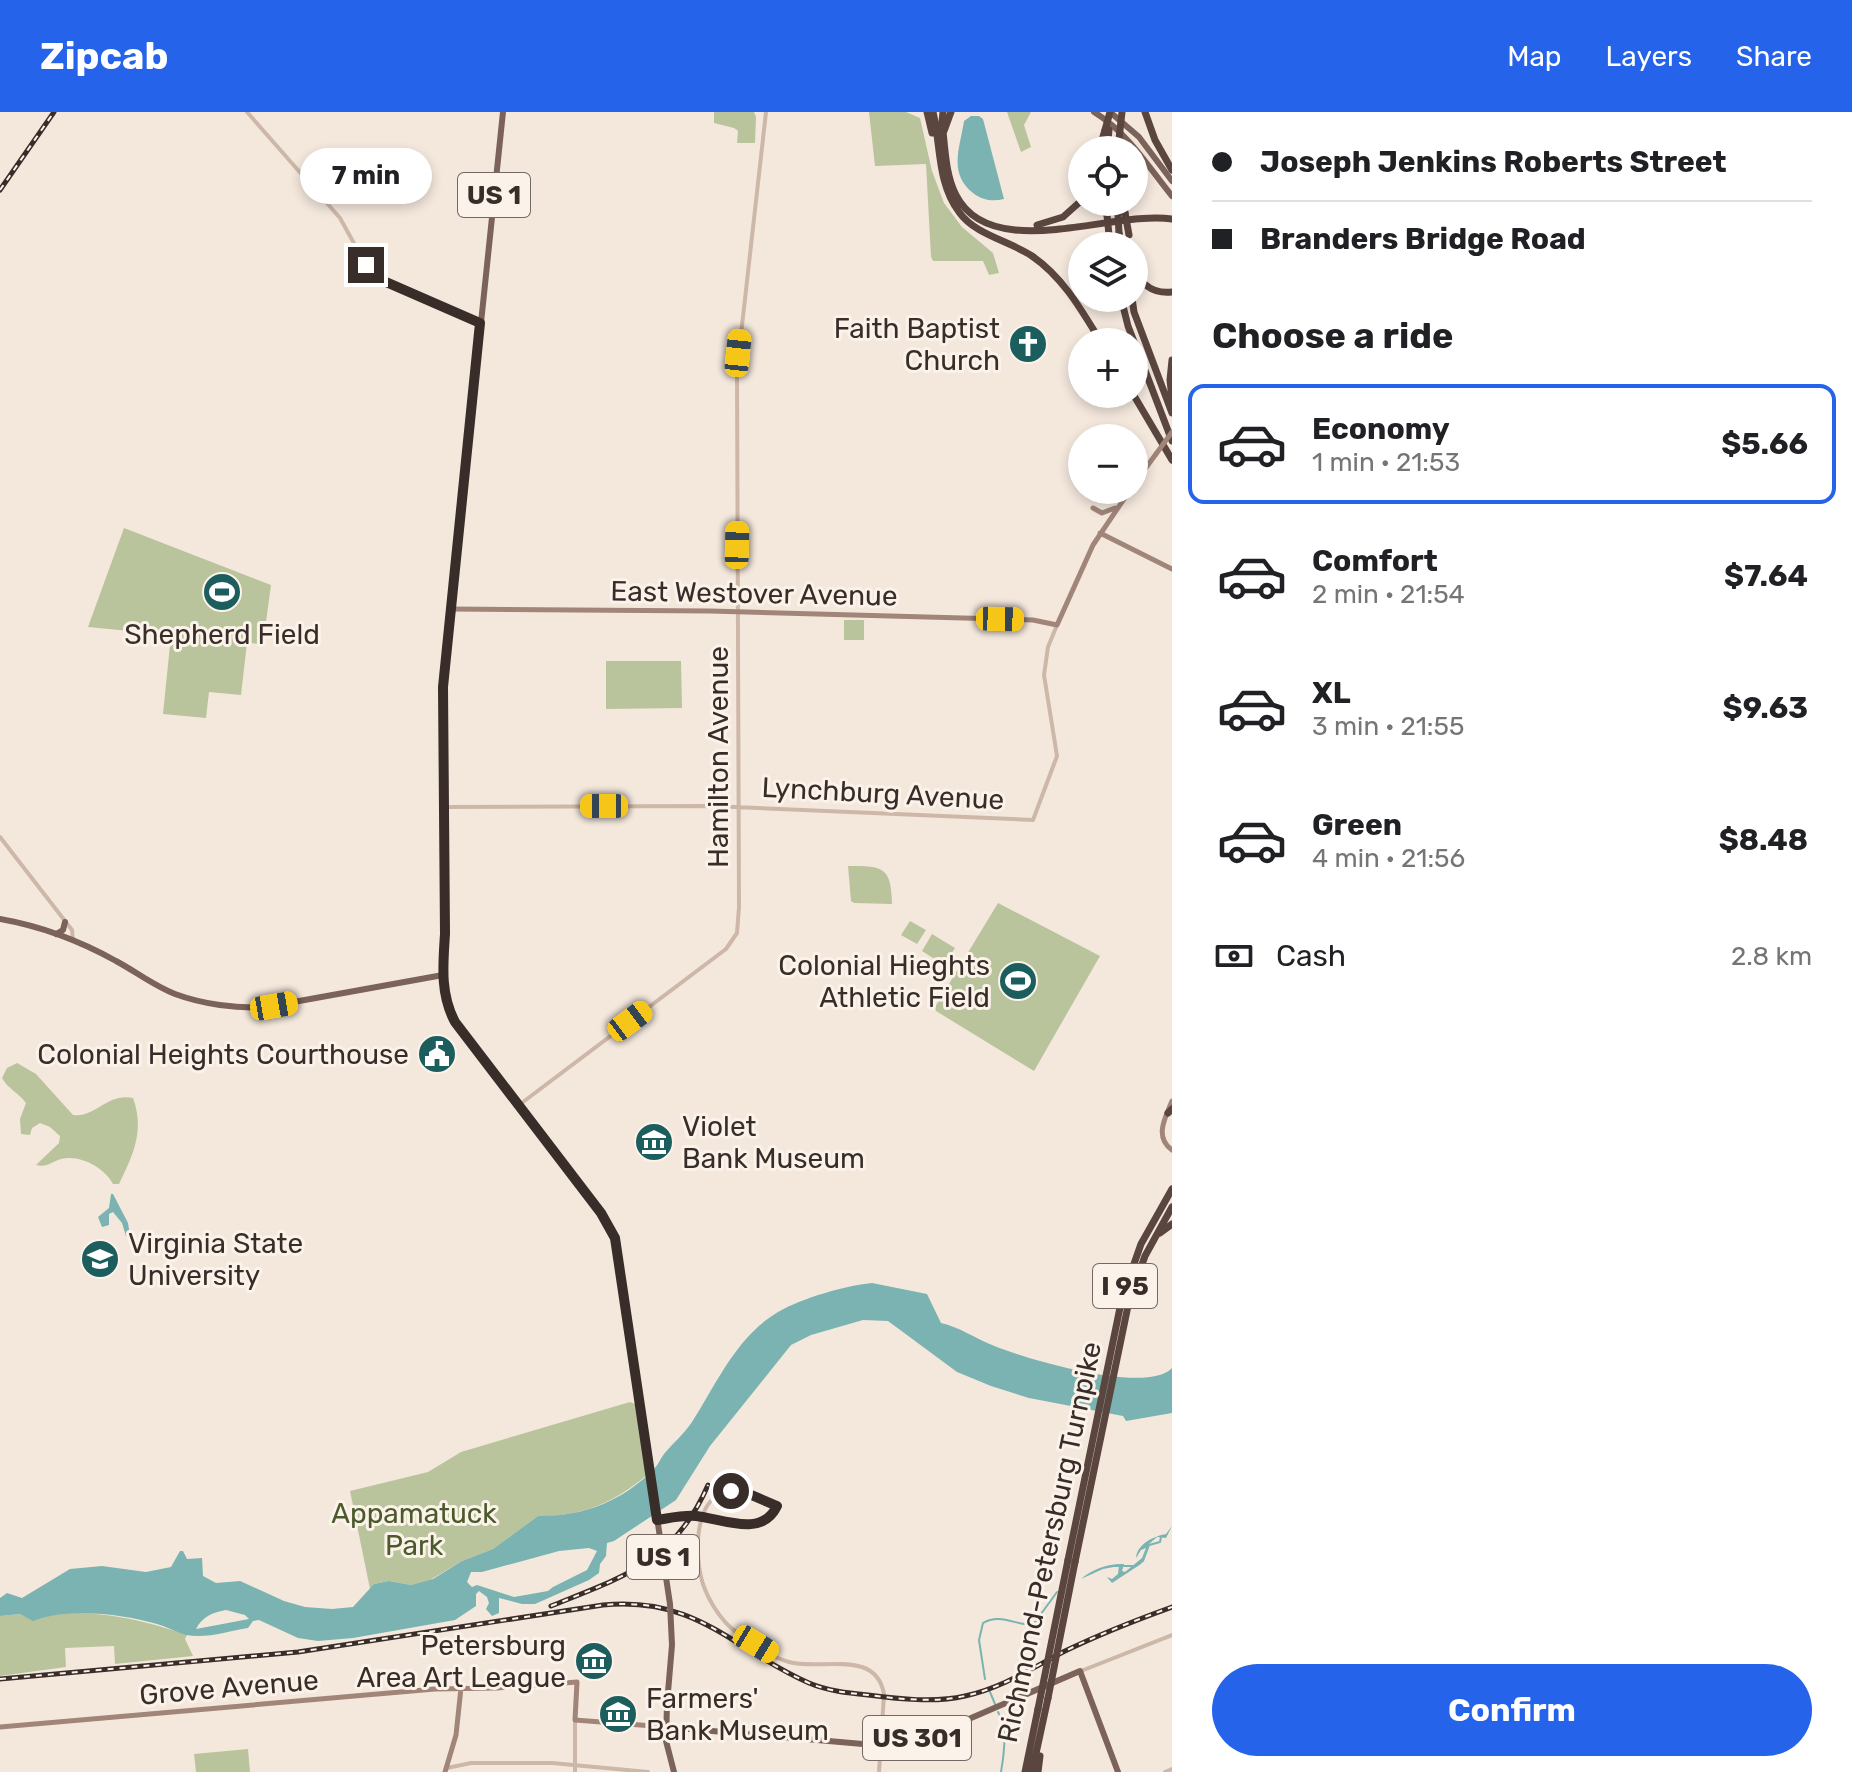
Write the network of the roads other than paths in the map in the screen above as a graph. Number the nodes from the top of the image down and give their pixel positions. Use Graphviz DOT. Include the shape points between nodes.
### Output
graph roads {
  1 [pos="247,112"];
  2 [pos="503,112"];
  3 [pos="766,112"];
  4 [pos="930,112"];
  5 [pos="943,112"];
  6 [pos="951,112"];
  7 [pos="1094,112"];
  8 [pos="1110,112"];
  9 [pos="1121,115"];
  10 [pos="1146,116"];
  11 [pos="1107,130"];
  12 [pos="943,133"];
  13 [pos="1105,136"];
  14 [pos="1107,136"];
  15 [pos="1120,136"];
  16 [pos="1172,170"];
  17 [pos="1172,181"];
  18 [pos="1172,196"];
  19 [pos="953,203"];
  20 [pos="1068,213"];
  21 [pos="1172,220"];
  22 [pos="995,227"];
  23 [pos="1148,287"];
  24 [pos="1172,292"];
  25 [pos="1124,312"];
  26 [pos="1134,312"];
  27 [pos="480,323"];
  28 [pos="1092,328"];
  29 [pos="1172,360"];
  30 [pos="1172,399"];
  31 [pos="1141,408"];
  32 [pos="1172,413"];
  33 [pos="1172,432"];
  34 [pos="1172,441"];
  35 [pos="1172,460"];
  36 [pos="1148,465"];
  37 [pos="1119,505"];
  38 [pos="1093,508"];
  39 [pos="1100,533"];
  40 [pos="1172,569"];
  41 [pos="450,609"];
  42 [pos="1064,609"];
  43 [pos="737,612"];
  44 [pos="1033,620"];
  45 [pos="1057,625"];
  46 [pos="443,807"];
  47 [pos="738,807"];
  48 [pos="0,837"];
  49 [pos="0,919"];
  50 [pos="65,922"];
  51 [pos="55,934"];
  52 [pos="73,941"];
  53 [pos="443,975"];
  54 [pos="1172,1101"];
  55 [pos="519,1105"];
  56 [pos="1170,1111"];
  57 [pos="1172,1150"];
  58 [pos="1172,1189"];
  59 [pos="1172,1207"];
  60 [pos="1172,1224"];
  61 [pos="1155,1237"];
  62 [pos="1113,1362"];
  63 [pos="657,1520"];
  64 [pos="1072,1561"];
  65 [pos="1172,1635"];
  66 [pos="1080,1671"];
  67 [pos="461,1688"];
  68 [pos="1041,1710"];
  69 [pos="575,1720"];
  70 [pos="0,1727"];
  71 [pos="666,1727"];
  72 [pos="881,1746"];
  73 [pos="574,1764"];
  74 [pos="587,1766"];
  75 [pos="1172,1769"];
  76 [pos="446,1770"];
  77 [pos="577,1772"];
  78 [pos="648,1772"];
  79 [pos="674,1772"];
  80 [pos="879,1772"];
  81 [pos="1022,1772"];
  82 [pos="1035,1772"];
  83 [pos="1118,1772"];
  84 [pos="1165,1772"];
  1 -- 27 [label="street" via="340,218 376,276"];
  2 -- 27 [label="main road, US 1"];
  3 -- 43 [label="street, Hamilton Avenue" via="737,361"];
  4 -- 19 [label="highway"];
  5 -- 12 [label="highway"];
  6 -- 12 [label="highway"];
  7 -- 18 [label="main road" via="1135,147"];
  8 -- 11 [label="highway, bridge"];
  8 -- 17 [label="main road" via="1139,137"];
  9 -- 15 [label="highway, bridge"];
  10 -- 16 [label="highway"];
  11 -- 13 [label="highway"];
  11 -- 14 [label="highway"];
  12 -- 22 [label="highway" via="955,195 973,216"];
  19 -- 21 [label="highway" via="980,226 1007,234"];
  19 -- 28 [label="highway" via="972,225 1052,272"];
  20 -- 22 [label="highway" via="1018,228"];
  21 -- 22 [label="highway" via="1013,231"];
  23 -- 24 [label="highway"];
  25 -- 34 [label="highway"];
  26 -- 32 [label="highway"];
  27 -- 41 [label="main road, US 1"];
  29 -- 30 [label="highway"];
  31 -- 35 [label="highway"];
  33 -- 36 [label="main road, bridge"];
  37 -- 38 [label="main road" via="1105,513"];
  37 -- 39 [label="main road"];
  39 -- 40 [label="main road"];
  39 -- 42 [label="main road"];
  41 -- 43 [label="main road, East Westover Avenue"];
  41 -- 46 [label="main road, US 1" via="442,707"];
  42 -- 44 [label="main road" via="1054,617"];
  42 -- 45 [label="main road"];
  43 -- 44 [label="main road, East Westover Avenue"];
  43 -- 47 [label="street, Hamilton Avenue"];
  44 -- 45 [label="main road, East Westover Avenue"];
  45 -- 47 [label="street, Lynchburg Avenue" via="1044,675 1057,756 1033,820"];
  46 -- 47 [label="street, Lynchburg Avenue"];
  46 -- 53 [label="main road, US 1"];
  47 -- 55 [label="street, Hamilton Avenue" via="739,922 731,944"];
  48 -- 50 [label="street"];
  49 -- 51 [label="main road"];
  50 -- 51 [label="main road"];
  50 -- 52 [label="street"];
  51 -- 52 [label="main road"];
  52 -- 53 [label="main road" via="175,994 246,1007"];
  53 -- 55 [label="main road, US 1" via="455,1022"];
  54 -- 56 [label="main road"];
  55 -- 63 [label="main road, US 1, bridge" via="615,1238"];
  56 -- 57 [label="main road" via="1162,1135"];
  58 -- 62 [label="highway, Richmond-Petersburg Turnpike / I 95" via="1130,1271"];
  59 -- 61 [label="highway, Richmond-Petersburg Turnpike / I 95"];
  60 -- 61 [label="highway"];
  61 -- 62 [label="highway, Richmond-Petersburg Turnpike / I 95" via="1129,1301"];
  62 -- 64 [label="highway, Richmond-Petersburg Turnpike / I 95"];
  63 -- 71 [label="main road, US 1, bridge" via="672,1627"];
  63 -- 72 [label="street, bridge" via="695,1516 749,1524 768,1520 777,1506 742,1492 712,1499 705,1511 699,1532 704,1588 716,1611 739,1634 783,1660 855,1665 875,1674 884,1694"];
  64 -- 68 [label="highway, Richmond-Petersburg Turnpike / I 95, bridge"];
  64 -- 68 [label="highway, Richmond-Petersburg Turnpike / I 95, bridge" via="1048,1698"];
  65 -- 66 [label="street"];
  66 -- 72 [label="main road, US 301" via="948,1728"];
  66 -- 83 [label="main road"];
  67 -- 69 [label="main road, Grove Avenue" via="577,1682"];
  67 -- 70 [label="main road, Grove Avenue"];
  67 -- 76 [label="main road"];
  68 -- 81 [label="highway, Richmond-Petersburg Turnpike / I 95"];
  68 -- 82 [label="highway, Richmond-Petersburg Turnpike / I 95"];
  69 -- 71 [label="main road"];
  69 -- 73 [label="street"];
  71 -- 72 [label="main road, US 301"];
  71 -- 79 [label="main road, US 1"];
  72 -- 80 [label="street"];
  73 -- 74 [label="street"];
  73 -- 76 [label="street" via="471,1763"];
  73 -- 77 [label="street"];
  74 -- 77 [label="street"];
  74 -- 78 [label="street"];
  75 -- 84 [label="street"];
}
